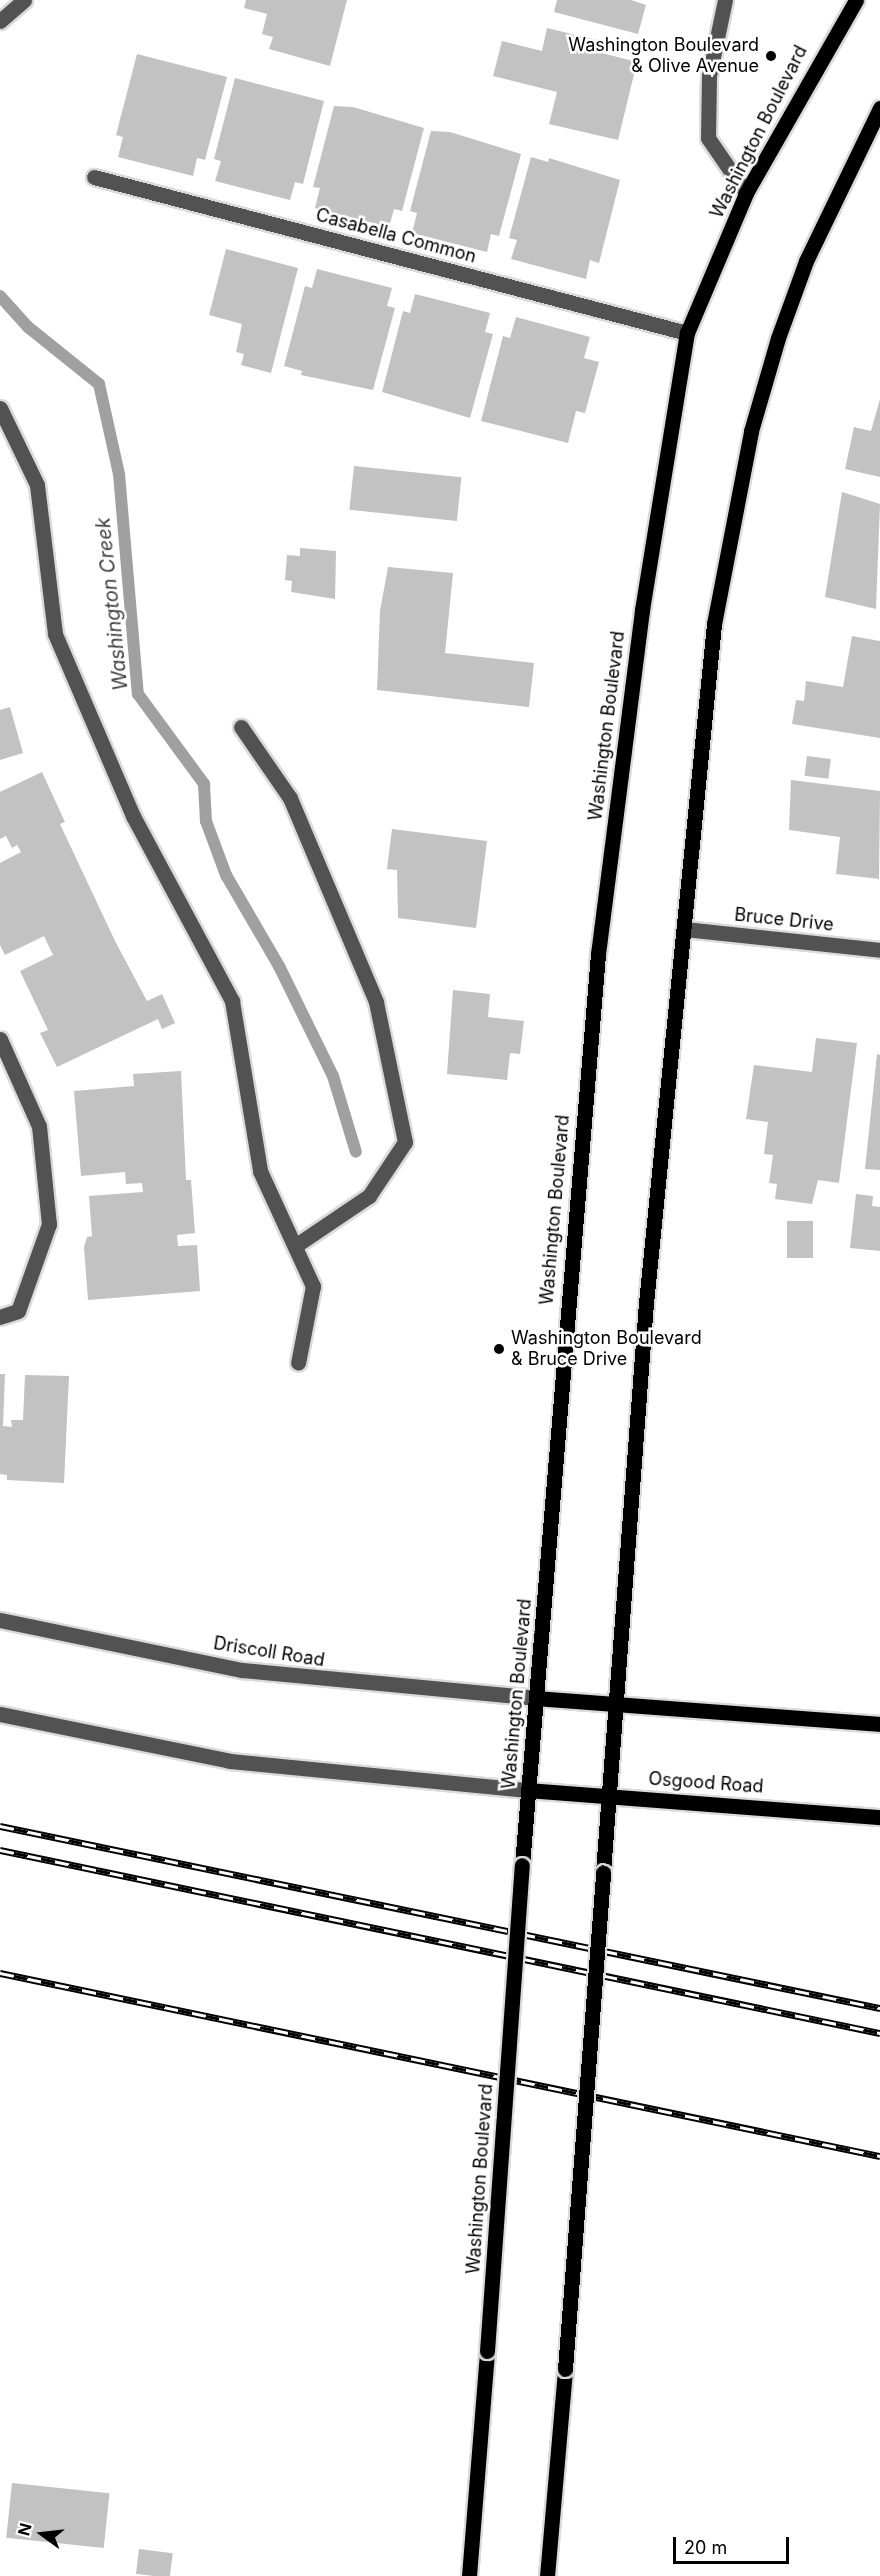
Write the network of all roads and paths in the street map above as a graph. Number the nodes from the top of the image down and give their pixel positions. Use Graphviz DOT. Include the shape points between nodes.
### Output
graph roads {
  1 [pos="24,0"];
  2 [pos="725,0"];
  3 [pos="856,0"];
  4 [pos="6,16"];
  5 [pos="880,108"];
  6 [pos="94,177"];
  7 [pos="746,193"];
  8 [pos="687,333"];
  9 [pos="0,408"];
  10 [pos="241,727"];
  11 [pos="684,929"];
  12 [pos="880,951"];
  13 [pos="0,1039"];
  14 [pos="295,1246"];
  15 [pos="0,1317"];
  16 [pos="298,1364"];
  17 [pos="0,1620"];
  18 [pos="536,1698"];
  19 [pos="616,1704"];
  20 [pos="0,1714"];
  21 [pos="880,1724"];
  22 [pos="528,1790"];
  23 [pos="608,1796"];
  24 [pos="880,1817"];
  25 [pos="469,2576"];
  26 [pos="547,2576"];
  1 -- 4 [label="street"];
  2 -- 7 [label="street" via="709,76 708,138"];
  3 -- 7 [label="main road, Washington Boulevard"];
  5 -- 11 [label="main road" via="806,261 751,431 714,624"];
  6 -- 8 [label="street, Casabella Common"];
  7 -- 8 [label="main road, Washington Boulevard"];
  8 -- 18 [label="main road, Washington Boulevard" via="642,610 598,954"];
  9 -- 14 [label="street" via="37,485 55,634 133,816 232,1001 260,1171"];
  10 -- 14 [label="street" via="290,798 376,1002 405,1142 369,1196"];
  11 -- 12 [label="street, Bruce Drive"];
  11 -- 19 [label="main road" via="646,1303"];
  13 -- 15 [label="street" via="39,1126 49,1224 18,1311"];
  14 -- 16 [label="street" via="313,1286"];
  17 -- 18 [label="street, Driscoll Road" via="242,1670"];
  18 -- 19 [label="main road"];
  18 -- 22 [label="main road, Washington Boulevard"];
  19 -- 21 [label="main road"];
  19 -- 23 [label="main road"];
  20 -- 22 [label="street" via="230,1761"];
  22 -- 23 [label="main road, Osgood Road"];
  22 -- 25 [label="main road, Washington Boulevard, bridge"];
  23 -- 24 [label="main road, Osgood Road"];
  23 -- 26 [label="main road, bridge"];
}
